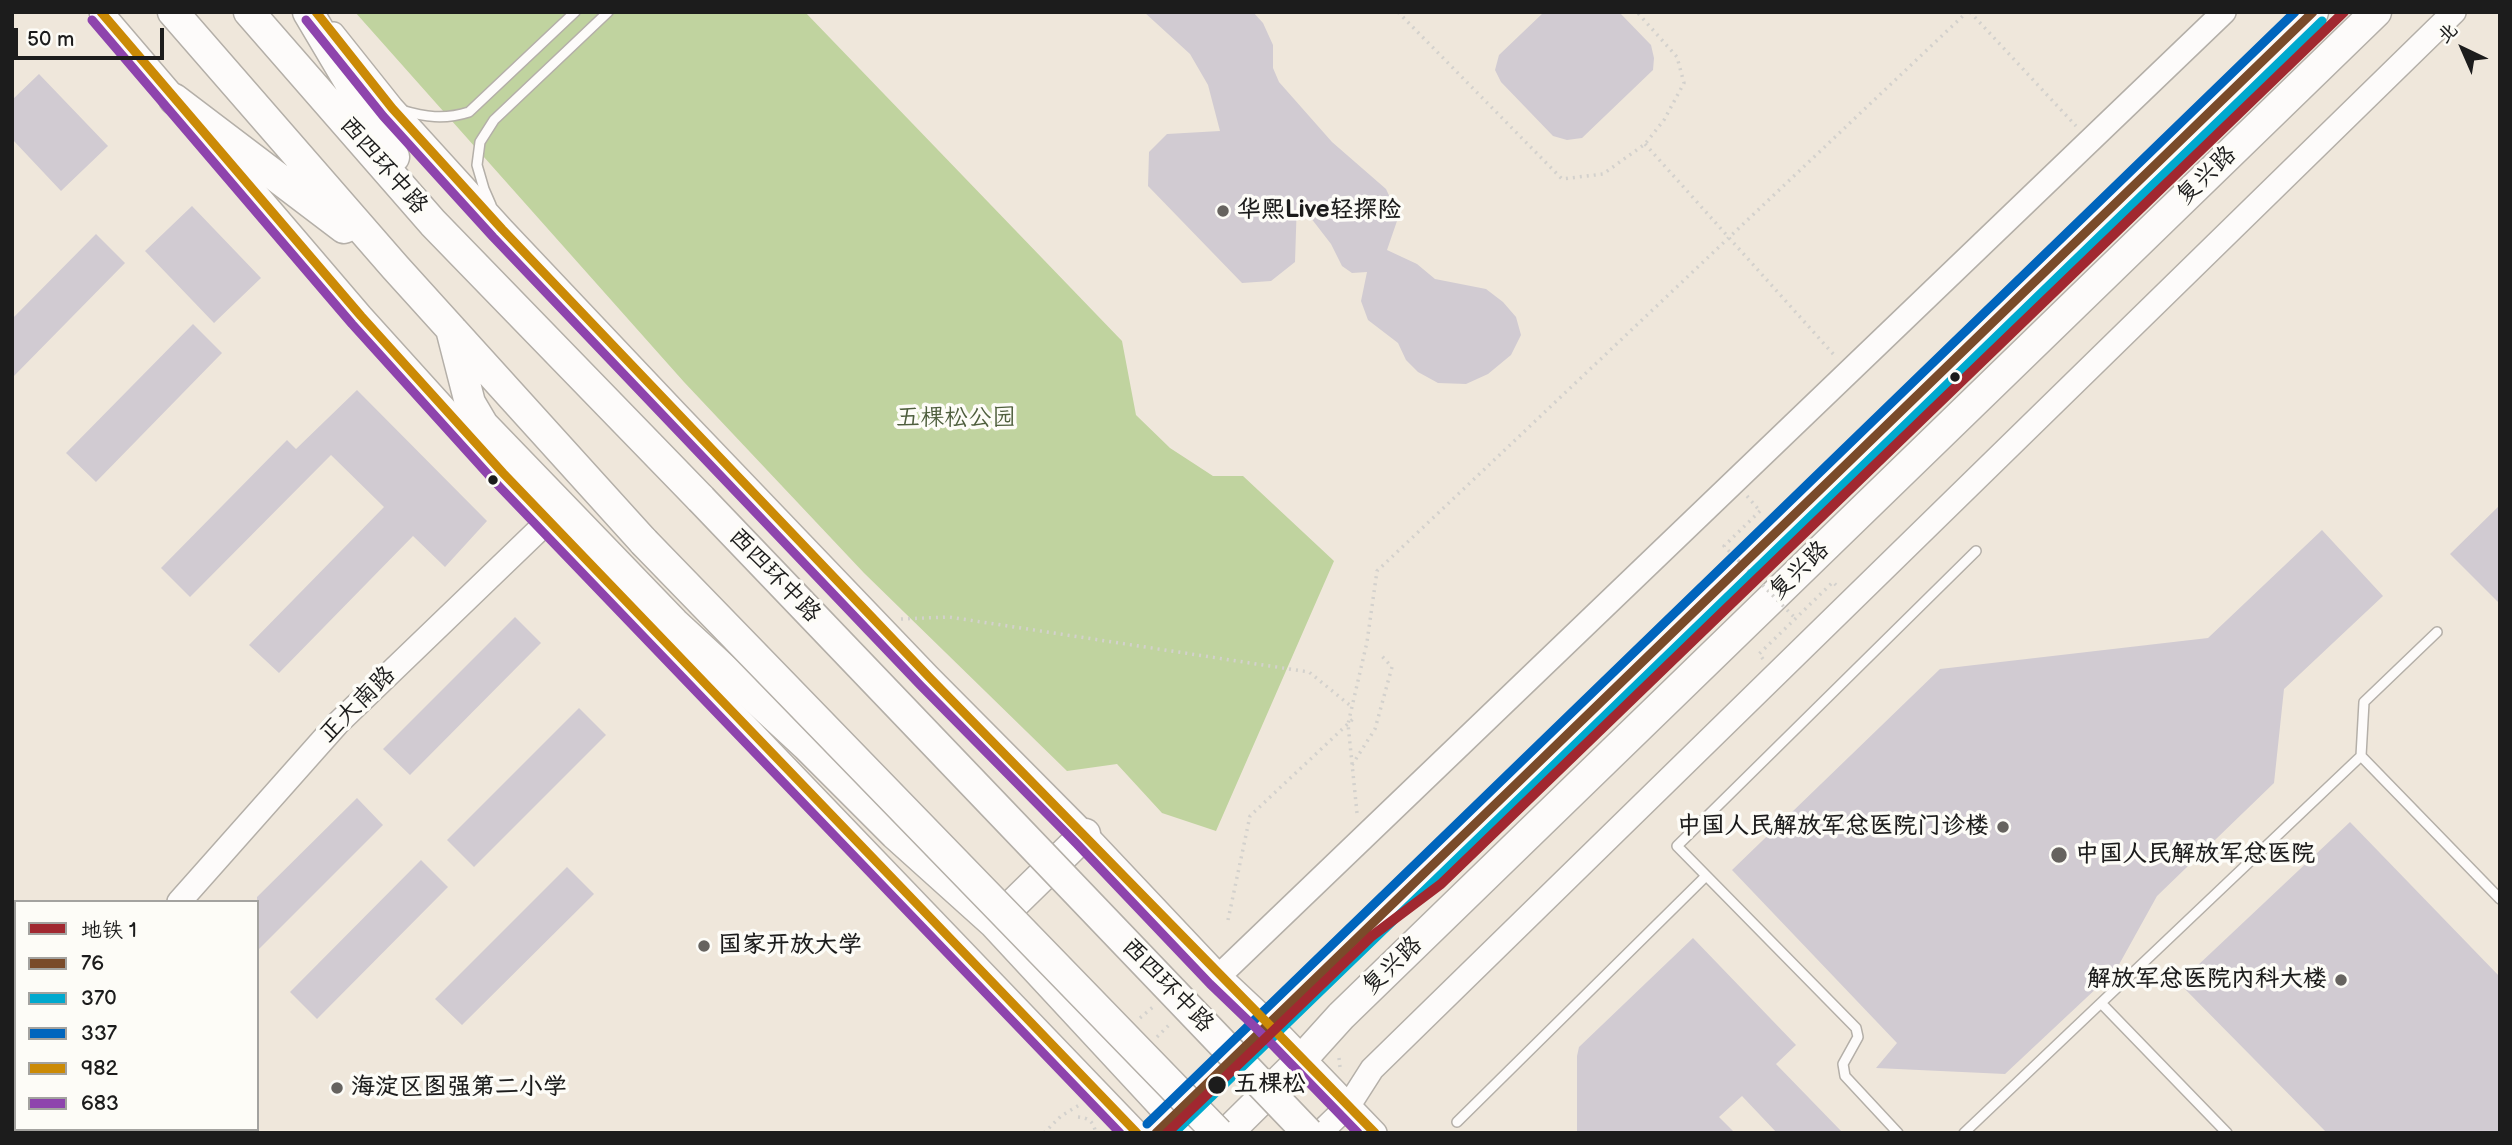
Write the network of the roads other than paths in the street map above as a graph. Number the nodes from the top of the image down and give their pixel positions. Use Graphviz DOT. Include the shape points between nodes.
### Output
graph roads {
  1 [pos="101,12"];
  2 [pos="173,12"];
  3 [pos="249,12"];
  4 [pos="307,12"];
  5 [pos="316,12"];
  6 [pos="575,12"];
  7 [pos="608,12"];
  8 [pos="2224,12"];
  9 [pos="2313,12"];
  10 [pos="2376,12"];
  11 [pos="2454,12"];
  12 [pos="174,99"];
  13 [pos="393,108"];
  14 [pos="433,223"];
  15 [pos="502,229"];
  16 [pos="396,267"];
  17 [pos="451,329"];
  18 [pos="550,520"];
  19 [pos="1976,551"];
  20 [pos="2437,632"];
  21 [pos="2361,757"];
  22 [pos="1085,834"];
  23 [pos="1706,876"];
  24 [pos="2500,899"];
  25 [pos="181,900"];
  26 [pos="995,923"];
  27 [pos="1219,976"];
  28 [pos="2101,1003"];
  29 [pos="1268,1022"];
  30 [pos="1303,1058"];
  31 [pos="1349,1105"];
  32 [pos="1457,1122"];
  33 [pos="1170,1127"];
  34 [pos="1137,1133"];
  35 [pos="1218,1133"];
  36 [pos="1227,1133"];
  37 [pos="1308,1133"];
  38 [pos="1320,1133"];
  39 [pos="1375,1133"];
  40 [pos="1898,1133"];
  41 [pos="1964,1133"];
  42 [pos="2227,1133"];
  1 -- 12 [label="street"];
  2 -- 16 [label="highway"];
  3 -- 14 [label="highway, 西四环中路"];
  4 -- 14 [label="highway"];
  5 -- 13 [label="street, 西四环中路"];
  6 -- 13 [label="lane" via="469,112 430,118"];
  7 -- 15 [label="lane" via="494,120 480,142 477,165"];
  8 -- 27 [label="street"];
  9 -- 29 [label="highway, 复兴路"];
  10 -- 30 [label="highway, 复兴路" via="1341,1016"];
  11 -- 31 [label="street" via="1372,1069"];
  12 -- 16 [label="highway"];
  12 -- 18 [label="street" via="361,316"];
  13 -- 15 [label="street, 西四环中路"];
  14 -- 37 [label="highway, 西四环中路, bridge"];
  15 -- 22 [label="street, 西四环中路"];
  16 -- 17 [label="highway"];
  17 -- 26 [label="highway" via="470,403 483,425 674,623"];
  17 -- 35 [label="highway, bridge" via="644,542"];
  18 -- 25 [label="street, 正大南路" via="337,724"];
  18 -- 34 [label="street"];
  19 -- 23 [label="lane" via="1677,846"];
  20 -- 21 [label="lane" via="2364,702"];
  21 -- 24 [label="lane"];
  21 -- 28 [label="lane"];
  22 -- 26 [label="highway"];
  22 -- 27 [label="street, 西四环中路"];
  23 -- 32 [label="lane"];
  23 -- 40 [label="lane" via="1856,1028 1858,1037 1843,1064 1845,1076"];
  26 -- 33 [label="highway"];
  27 -- 29 [label="street, 西四环中路"];
  28 -- 41 [label="lane"];
  28 -- 42 [label="lane"];
  29 -- 30 [label="street, 西四环中路"];
  29 -- 33 [label="highway, 复兴路"];
  30 -- 31 [label="street, 西四环中路"];
  30 -- 36 [label="highway, 复兴路"];
  31 -- 38 [label="street"];
  31 -- 39 [label="street"];
}
